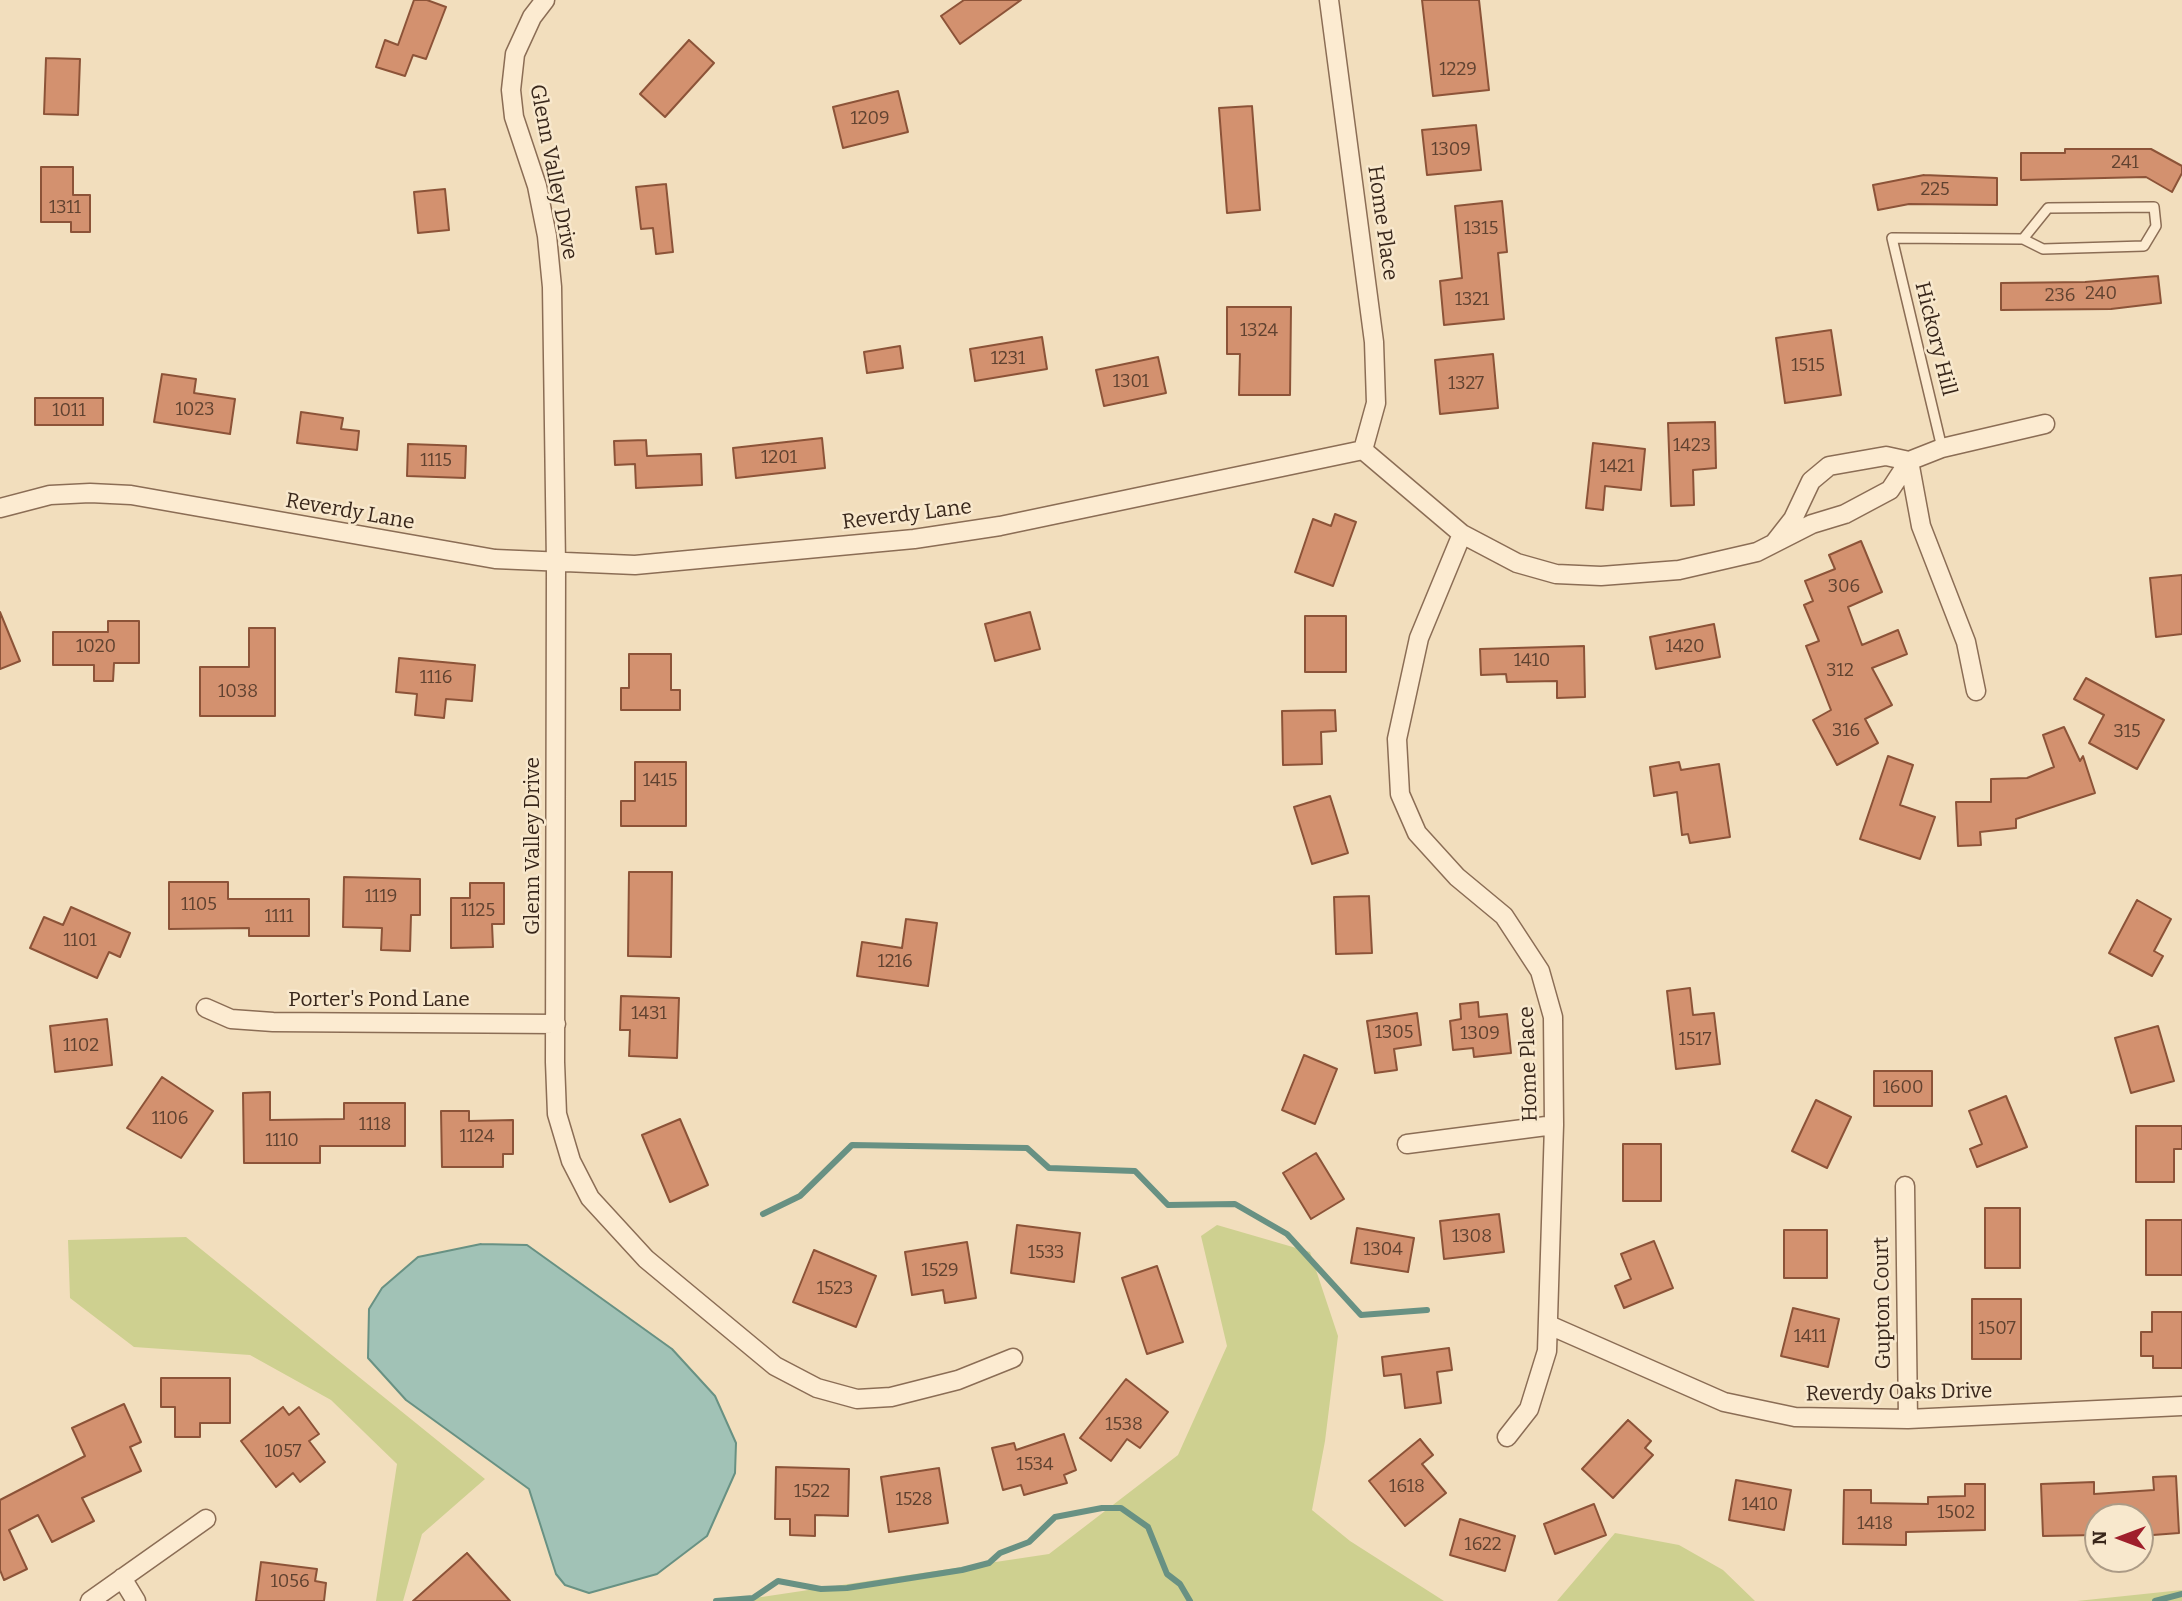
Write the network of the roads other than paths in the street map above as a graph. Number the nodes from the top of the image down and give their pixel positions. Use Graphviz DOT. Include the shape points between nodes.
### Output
graph roads {
  1 [pos="545,0"];
  2 [pos="1329,0"];
  3 [pos="2023,239"];
  4 [pos="2045,424"];
  5 [pos="1942,448"];
  6 [pos="1363,450"];
  7 [pos="1909,461"];
  8 [pos="0,508"];
  9 [pos="1462,534"];
  10 [pos="1775,542"];
  11 [pos="556,564"];
  12 [pos="1976,691"];
  13 [pos="206,1008"];
  14 [pos="556,1024"];
  15 [pos="1554,1125"];
  16 [pos="1407,1144"];
  17 [pos="1905,1186"];
  18 [pos="1549,1325"];
  19 [pos="1013,1358"];
  20 [pos="2182,1406"];
  21 [pos="1908,1419"];
  22 [pos="1507,1437"];
  23 [pos="206,1519"];
  24 [pos="122,1578"];
  25 [pos="90,1601"];
  26 [pos="136,1601"];
  1 -- 11 [label="street, Glenn Valley Drive" via="515,54 511,90 514,117 537,186 552,287"];
  2 -- 6 [label="street, Home Place" via="1374,342 1377,403"];
  3 -- 3 [label="lane" via="2043,249 2144,246 2157,226 2154,207 2048,208"];
  3 -- 5 [label="lane, Hickory Hill" via="1892,238"];
  4 -- 5 [label="street"];
  5 -- 7 [label="street"];
  6 -- 9 [label="street"];
  6 -- 11 [label="street, Reverdy Lane" via="1000,526 914,539 635,565"];
  7 -- 10 [label="street" via="1889,490 1845,514"];
  7 -- 10 [label="street" via="1886,456 1829,466 1811,481 1793,519"];
  7 -- 12 [label="street" via="1921,526 1966,642"];
  8 -- 11 [label="street, Reverdy Lane" via="50,495 131,495 495,559"];
  9 -- 10 [label="street" via="1517,563 1556,574 1601,576 1688,568 1757,552"];
  9 -- 15 [label="street, Home Place" via="1419,638 1406,691 1397,738 1400,794 1417,833 1457,877 1504,916 1540,971 1553,1017"];
  11 -- 14 [label="street, Glenn Valley Drive"];
  13 -- 14 [label="street, Porter's Pond Lane" via="231,1019 273,1022"];
  14 -- 19 [label="street, Glenn Valley Drive" via="557,1114 571,1161 590,1198 646,1259 775,1366 817,1388 857,1399 891,1397 958,1380"];
  15 -- 16 [label="street"];
  15 -- 18 [label="street, Home Place"];
  17 -- 21 [label="street, Gupton Court"];
  18 -- 21 [label="street, Reverdy Oaks Drive" via="1724,1402 1795,1417"];
  18 -- 22 [label="street, Home Place" via="1542,1370 1529,1409"];
  20 -- 21 [label="street, Reverdy Oaks Drive"];
  23 -- 24 [label="street"];
  24 -- 25 [label="street"];
  24 -- 26 [label="street"];
}
